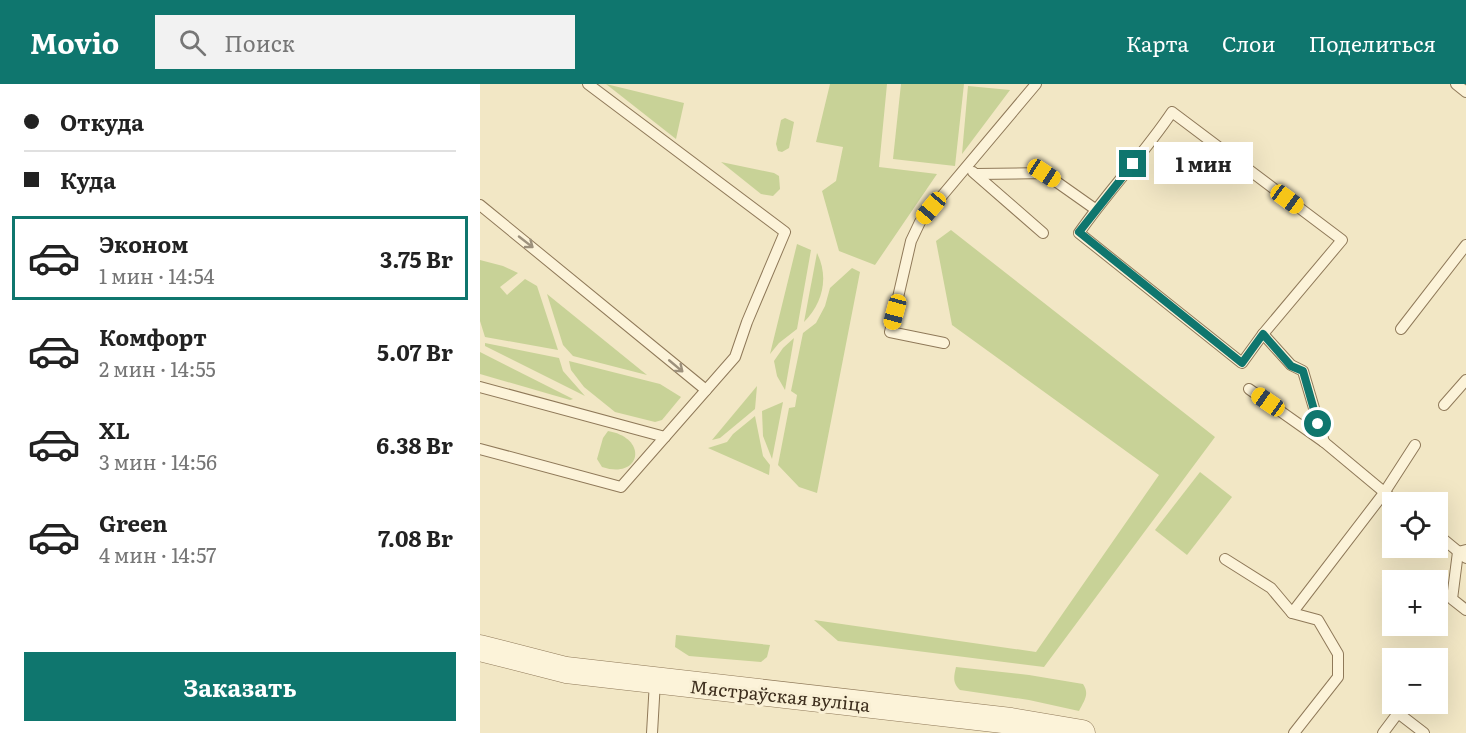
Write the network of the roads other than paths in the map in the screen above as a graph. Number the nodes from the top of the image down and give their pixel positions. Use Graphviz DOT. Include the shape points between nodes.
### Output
graph roads {
  1 [pos="588,84"];
  2 [pos="1036,84"];
  3 [pos="1456,84"];
  4 [pos="1466,92"];
  5 [pos="966,166"];
  6 [pos="976,174"];
  7 [pos="480,205"];
  8 [pos="1095,209"];
  9 [pos="1043,232"];
  10 [pos="1466,245"];
  11 [pos="1401,329"];
  12 [pos="1263,334"];
  13 [pos="944,343"];
  14 [pos="1466,380"];
  15 [pos="480,387"];
  16 [pos="1249,389"];
  17 [pos="706,390"];
  18 [pos="1444,405"];
  19 [pos="665,437"];
  20 [pos="1323,442"];
  21 [pos="1415,445"];
  22 [pos="480,449"];
  23 [pos="1383,492"];
  24 [pos="1385,492"];
  25 [pos="1382,496"];
  26 [pos="1448,542"];
  27 [pos="1463,554"];
  28 [pos="1225,559"];
  29 [pos="1466,610"];
  30 [pos="1292,613"];
  31 [pos="480,648"];
  32 [pos="655,681"];
  33 [pos="652,733"];
  34 [pos="1082,733"];
  35 [pos="1294,733"];
  36 [pos="1383,733"];
  37 [pos="1424,733"];
  1 -- 17 [label="lane" via="785,232 735,357"];
  2 -- 5 [label="lane"];
  3 -- 4 [label="lane"];
  5 -- 6 [label="lane"];
  5 -- 13 [label="lane" via="920,222 911,241 890,332"];
  6 -- 8 [label="lane" via="1044,173"];
  6 -- 9 [label="lane"];
  7 -- 17 [label="lane, one-way"];
  8 -- 12 [label="lane" via="1079,232 1242,363"];
  8 -- 12 [label="lane" via="1172,112 1342,240"];
  10 -- 11 [label="lane"];
  12 -- 20 [label="lane" via="1291,366 1303,371"];
  14 -- 18 [label="lane"];
  15 -- 19 [label="lane"];
  16 -- 20 [label="lane"];
  17 -- 19 [label="lane"];
  19 -- 22 [label="lane" via="621,487"];
  20 -- 23 [label="lane"];
  21 -- 24 [label="lane"];
  25 -- 30 [label="lane"];
  26 -- 27 [label="lane"];
  27 -- 29 [label="lane" via="1452,599"];
  28 -- 30 [label="lane" via="1271,588"];
  30 -- 35 [label="lane" via="1318,620 1338,654 1338,677"];
  31 -- 32 [label="street, Мястраўская вуліца" via="566,670"];
  32 -- 33 [label="lane"];
  32 -- 34 [label="street, Мястраўская вуліца" via="1011,721"];
  36 -- 37 [label="lane" via="1398,713"];
}
